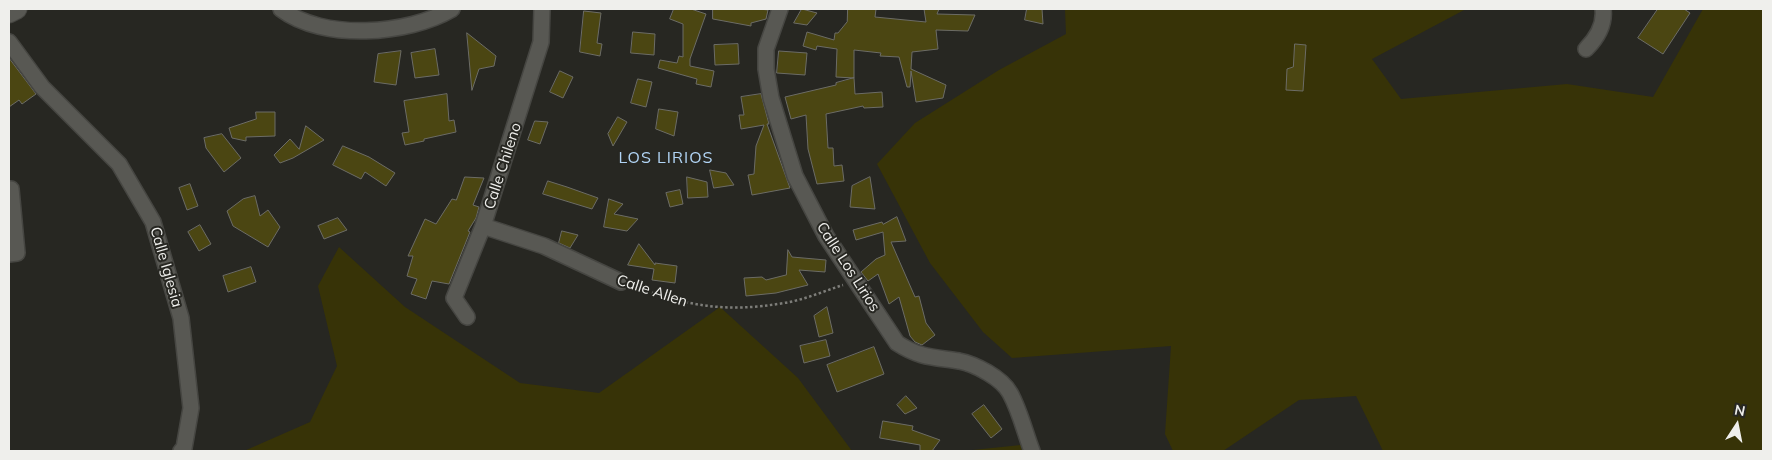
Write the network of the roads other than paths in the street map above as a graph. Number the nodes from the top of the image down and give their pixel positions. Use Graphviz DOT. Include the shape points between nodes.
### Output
graph roads {
  1 [pos="16,9"];
  2 [pos="281,9"];
  3 [pos="452,9"];
  4 [pos="542,9"];
  5 [pos="780,9"];
  6 [pos="1602,9"];
  7 [pos="9,13"];
  8 [pos="9,42"];
  9 [pos="1586,49"];
  10 [pos="11,189"];
  11 [pos="483,226"];
  12 [pos="9,254"];
  13 [pos="621,282"];
  14 [pos="466,317"];
  15 [pos="181,451"];
  16 [pos="1032,451"];
  1 -- 7 [label="street"];
  2 -- 3 [label="street" via="308,22 376,31 430,19"];
  4 -- 11 [label="street, Calle Chileno" via="541,42"];
  5 -- 16 [label="street, Calle Los Lirios" via="766,50 771,98 796,176 826,236 897,343 914,354 961,362 985,370 1010,392"];
  6 -- 9 [label="street" via="1598,37"];
  8 -- 15 [label="street, Calle Iglesia" via="42,87 119,164 153,222 181,318 191,408"];
  10 -- 12 [label="street" via="17,253"];
  11 -- 13 [label="street, Calle Allen" via="544,246"];
  11 -- 14 [label="street, Calle Chileno" via="454,298"];
}
